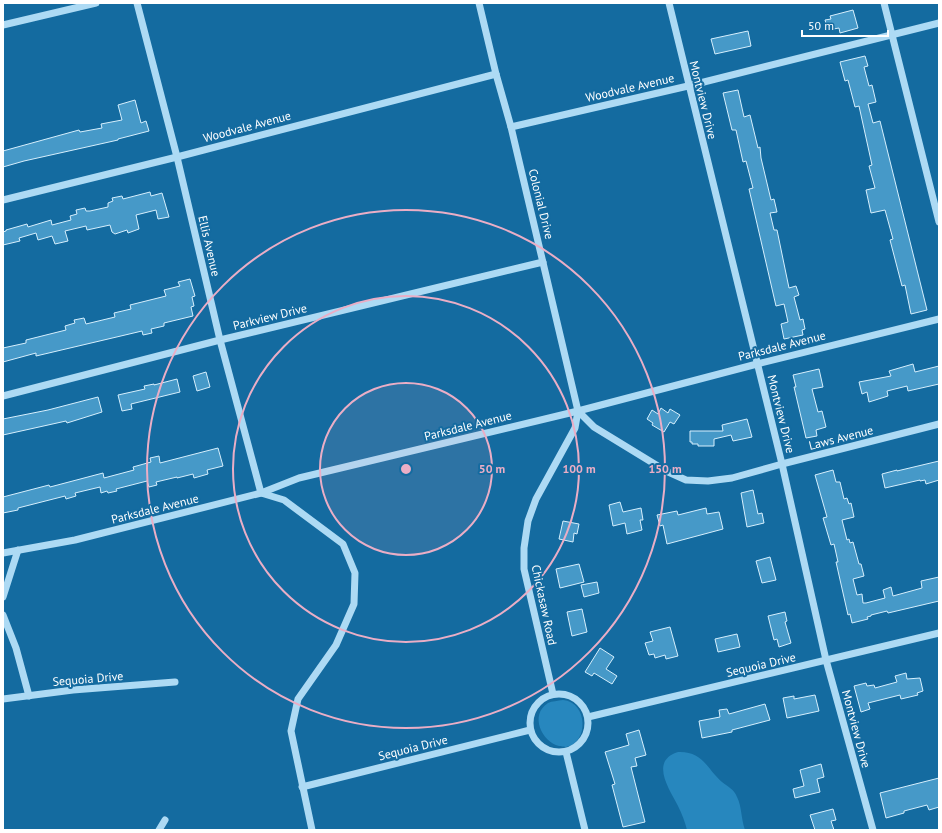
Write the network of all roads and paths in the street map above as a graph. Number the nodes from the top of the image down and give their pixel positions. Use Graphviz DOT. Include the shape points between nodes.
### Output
graph roads {
  1 [pos="96,3"];
  2 [pos="138,3"];
  3 [pos="479,3"];
  4 [pos="669,3"];
  5 [pos="884,3"];
  6 [pos="939,23"];
  7 [pos="3,25"];
  8 [pos="892,35"];
  9 [pos="496,74"];
  10 [pos="688,86"];
  11 [pos="511,127"];
  12 [pos="177,157"];
  13 [pos="3,200"];
  14 [pos="939,222"];
  15 [pos="544,262"];
  16 [pos="939,318"];
  17 [pos="220,340"];
  18 [pos="757,364"];
  19 [pos="3,396"];
  20 [pos="578,411"];
  21 [pos="939,424"];
  22 [pos="782,464"];
  23 [pos="261,493"];
  24 [pos="18,550"];
  25 [pos="3,553"];
  26 [pos="3,597"];
  27 [pos="3,615"];
  28 [pos="939,633"];
  29 [pos="826,660"];
  30 [pos="175,682"];
  31 [pos="553,694"];
  32 [pos="29,696"];
  33 [pos="3,699"];
  34 [pos="588,717"];
  35 [pos="530,730"];
  36 [pos="566,752"];
  37 [pos="302,787"];
  38 [pos="165,820"];
  39 [pos="159,830"];
  40 [pos="312,830"];
  41 [pos="585,830"];
  42 [pos="873,830"];
  1 -- 7 [label="street"];
  2 -- 12 [label="street, Ellis Avenue"];
  3 -- 9 [label="street, Colonial Drive"];
  4 -- 10 [label="street, Montview Drive"];
  5 -- 8 [label="street"];
  6 -- 8 [label="street, Woodvale Avenue"];
  8 -- 10 [label="street, Woodvale Avenue"];
  8 -- 14 [label="street"];
  9 -- 11 [label="street, Colonial Drive"];
  9 -- 12 [label="street, Woodvale Avenue"];
  10 -- 11 [label="street, Woodvale Avenue"];
  10 -- 18 [label="street, Montview Drive"];
  11 -- 15 [label="street, Colonial Drive"];
  12 -- 13 [label="street, Woodvale Avenue"];
  12 -- 17 [label="street, Ellis Avenue"];
  15 -- 17 [label="street, Parkview Drive"];
  15 -- 20 [label="street, Colonial Drive"];
  16 -- 18 [label="street, Parksdale Avenue"];
  17 -- 19 [label="street, Parkview Drive"];
  17 -- 23 [label="street, Ellis Avenue"];
  18 -- 20 [label="street, Parksdale Avenue"];
  18 -- 22 [label="street, Montview Drive"];
  20 -- 22 [label="street, Laws Avenue" via="594,427 666,471 686,480 732,478"];
  20 -- 23 [label="street, Parksdale Avenue" via="299,478"];
  20 -- 31 [label="street, Chickasaw Road" via="575,428 536,499 528,521 524,548 524,569"];
  21 -- 22 [label="street, Laws Avenue"];
  22 -- 29 [label="street, Montview Drive"];
  23 -- 24 [label="street, Parksdale Avenue" via="75,540"];
  23 -- 37 [label="street" via="284,500 343,544 355,573 354,604 336,645 298,699 290,730"];
  24 -- 25 [label="street, Parksdale Avenue"];
  24 -- 26 [label="street"];
  27 -- 32 [label="street" via="16,648"];
  28 -- 29 [label="street, Sequoia Drive"];
  29 -- 34 [label="street, Sequoia Drive"];
  29 -- 42 [label="street, Montview Drive"];
  30 -- 32 [label="street, Sequoia Drive"];
  31 -- 34 [label="street" via="566,695 581,704"];
  31 -- 35 [label="street" via="540,700 531,714"];
  32 -- 33 [label="street, Sequoia Drive"];
  34 -- 36 [label="street" via="588,730 582,742"];
  35 -- 36 [label="street" via="537,744 550,752"];
  35 -- 37 [label="street, Sequoia Drive"];
  36 -- 41 [label="street"];
  37 -- 40 [label="street"];
  38 -- 39 [label="street"];
}
